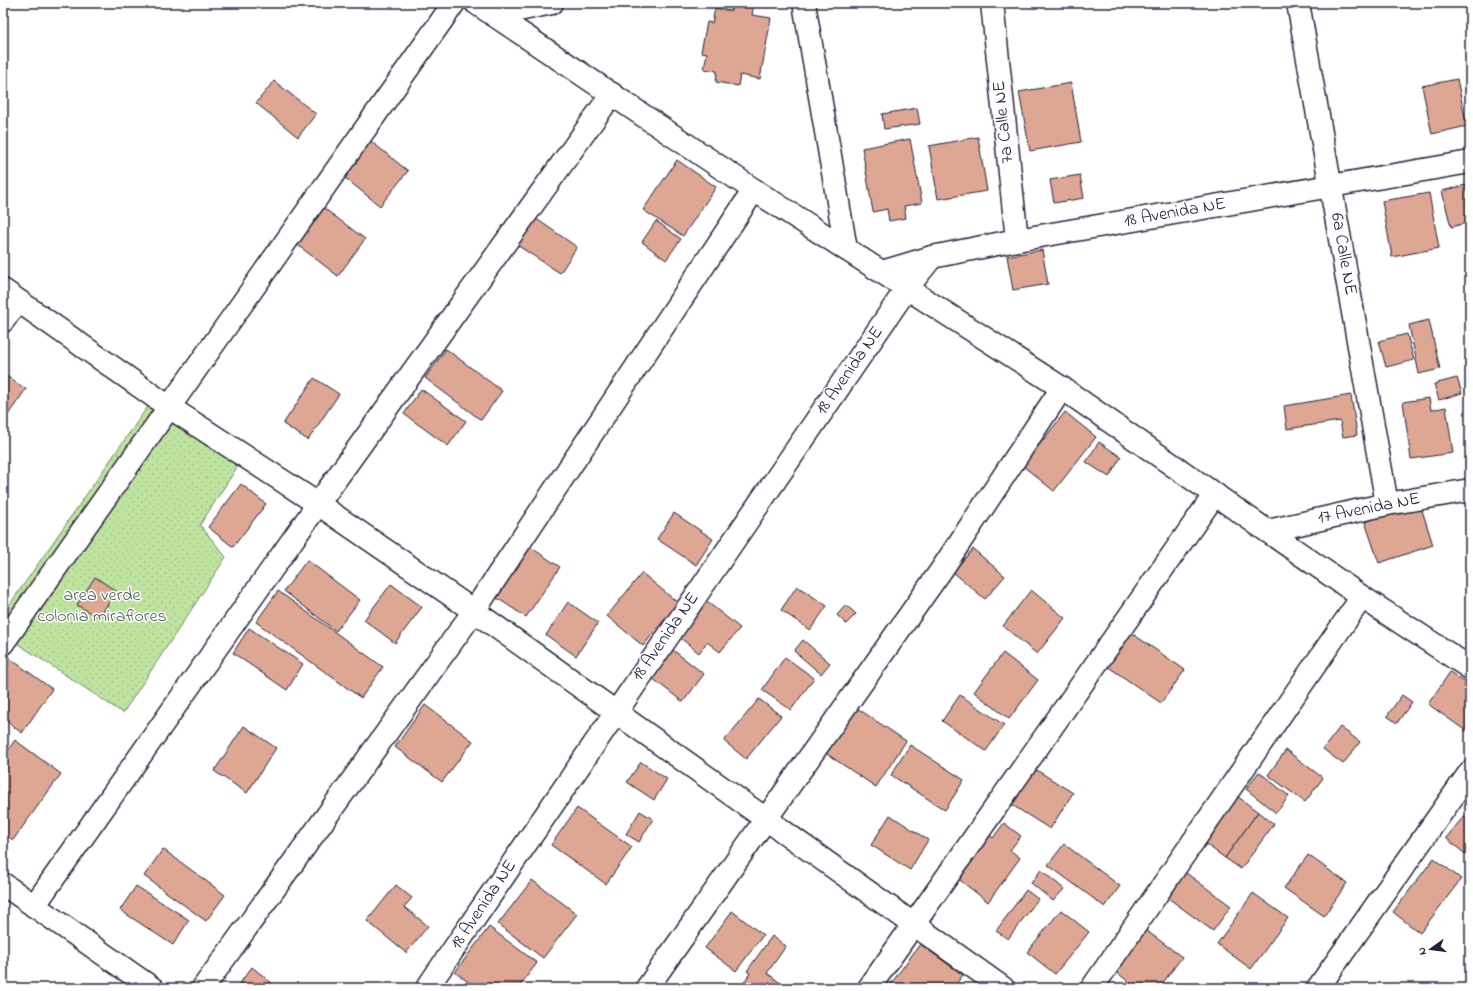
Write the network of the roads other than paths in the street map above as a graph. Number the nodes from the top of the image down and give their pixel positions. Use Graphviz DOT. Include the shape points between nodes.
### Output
graph roads {
  1 [pos="454,3"];
  2 [pos="476,3"];
  3 [pos="552,3"];
  4 [pos="804,3"];
  5 [pos="992,3"];
  6 [pos="1298,3"];
  7 [pos="494,15"];
  8 [pos="612,94"];
  9 [pos="1470,162"];
  10 [pos="1331,186"];
  11 [pos="754,190"];
  12 [pos="1017,240"];
  13 [pos="846,248"];
  14 [pos="932,257"];
  15 [pos="882,272"];
  16 [pos="907,288"];
  17 [pos="10,295"];
  18 [pos="3,321"];
  19 [pos="1062,388"];
  20 [pos="169,406"];
  21 [pos="1470,490"];
  22 [pos="1215,494"];
  23 [pos="318,504"];
  24 [pos="1387,504"];
  25 [pos="1268,531"];
  26 [pos="1362,597"];
  27 [pos="474,611"];
  28 [pos="3,643"];
  29 [pos="1470,668"];
  30 [pos="615,711"];
  31 [pos="1470,772"];
  32 [pos="765,818"];
  33 [pos="3,884"];
  34 [pos="34,906"];
  35 [pos="913,924"];
  36 [pos="152,988"];
  37 [pos="203,988"];
  38 [pos="427,988"];
  39 [pos="647,988"];
  40 [pos="869,988"];
  41 [pos="1003,988"];
  42 [pos="1092,988"];
  43 [pos="1318,988"];
  1 -- 20 [label="street"];
  2 -- 7 [label="street"];
  3 -- 7 [label="street"];
  4 -- 13 [label="street"];
  5 -- 12 [label="street, 7a Calle NE"];
  6 -- 10 [label="street, 6a Calle NE"];
  7 -- 8 [label="street"];
  8 -- 11 [label="street"];
  8 -- 23 [label="street"];
  9 -- 10 [label="street, 18 Avenida NE"];
  10 -- 12 [label="street, 18 Avenida NE"];
  10 -- 24 [label="street, 6a Calle NE"];
  11 -- 13 [label="street"];
  11 -- 27 [label="street"];
  12 -- 14 [label="street, 18 Avenida NE"];
  13 -- 15 [label="street"];
  14 -- 15 [label="street, 18 Avenida NE"];
  14 -- 16 [label="street, 18 Avenida NE"];
  15 -- 16 [label="street"];
  16 -- 19 [label="street"];
  16 -- 30 [label="street, 18 Avenida NE"];
  17 -- 18 [label="street"];
  17 -- 20 [label="street"];
  19 -- 22 [label="street"];
  19 -- 32 [label="street" via="942,568"];
  20 -- 23 [label="street"];
  20 -- 28 [label="street"];
  21 -- 24 [label="street, 17 Avenida NE"];
  22 -- 25 [label="street"];
  22 -- 35 [label="street"];
  23 -- 27 [label="street"];
  23 -- 34 [label="street"];
  24 -- 25 [label="street, 17 Avenida NE"];
  25 -- 26 [label="street"];
  26 -- 29 [label="street"];
  26 -- 42 [label="street"];
  27 -- 30 [label="street"];
  27 -- 37 [label="street"];
  30 -- 32 [label="street"];
  30 -- 38 [label="street, 18 Avenida NE"];
  31 -- 43 [label="street"];
  32 -- 35 [label="street"];
  32 -- 39 [label="street"];
  33 -- 34 [label="street"];
  34 -- 36 [label="street"];
  35 -- 40 [label="street"];
  35 -- 41 [label="street"];
}
